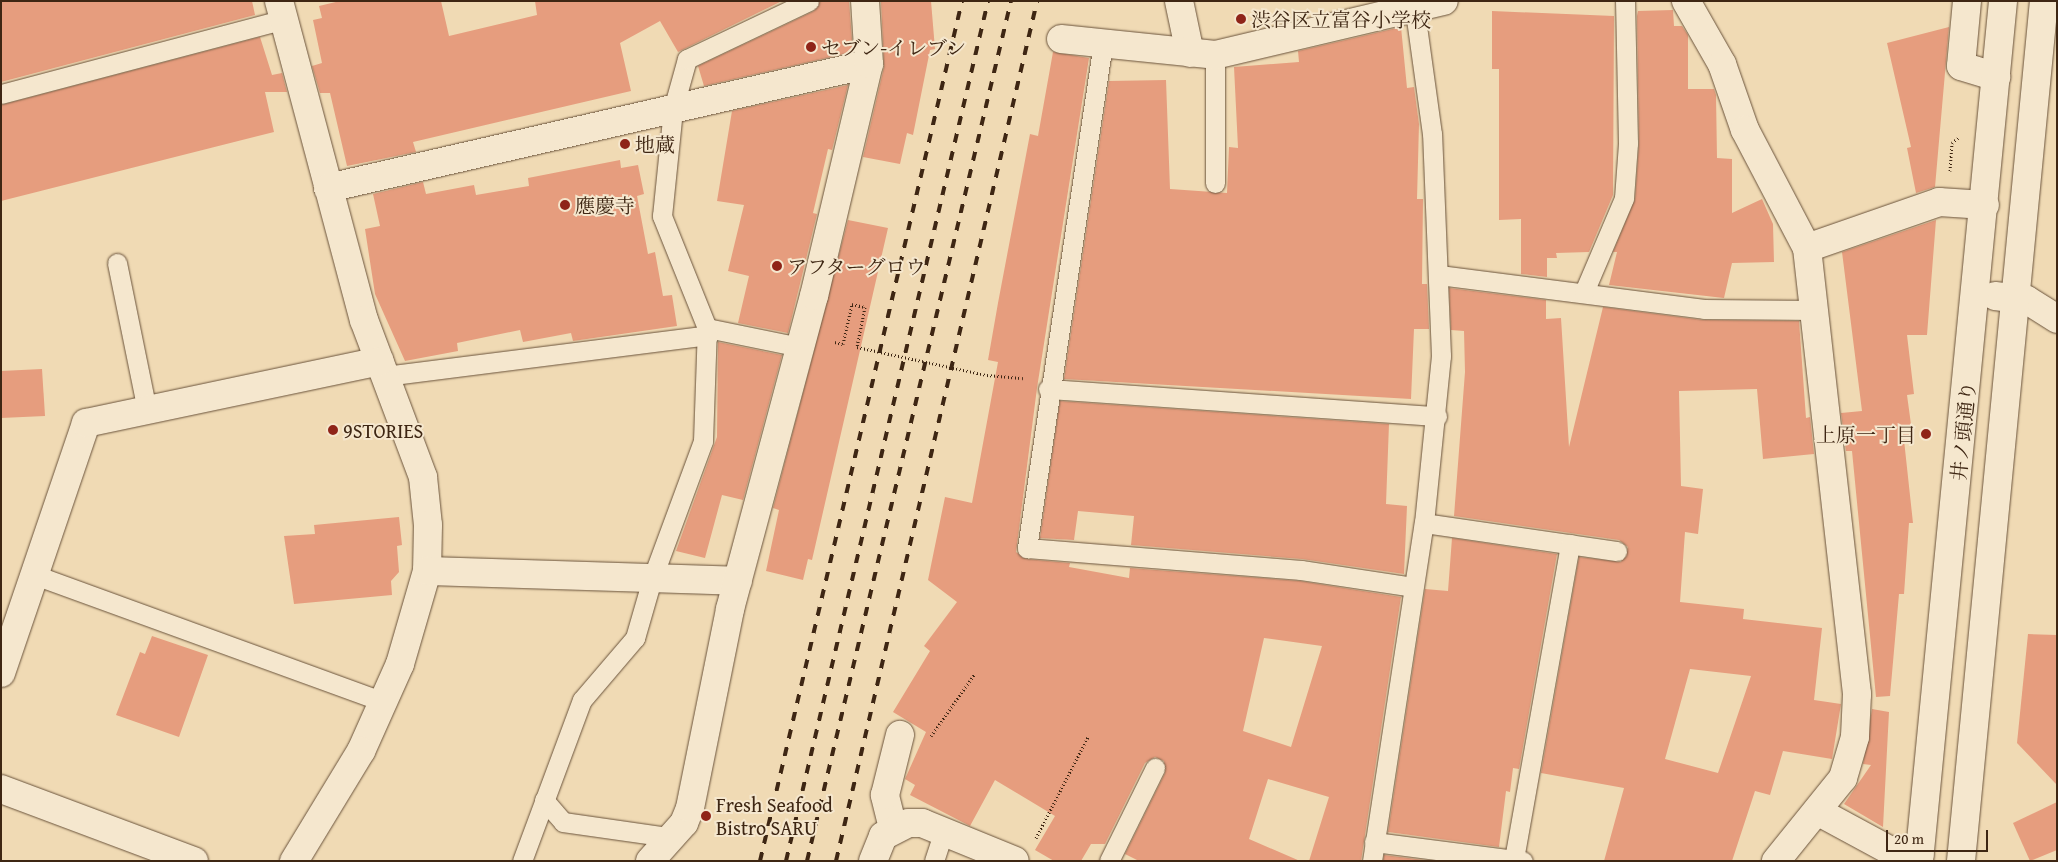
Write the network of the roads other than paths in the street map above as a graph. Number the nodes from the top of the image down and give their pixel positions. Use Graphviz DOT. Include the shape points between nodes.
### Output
graph roads {
  1 [pos="808,1"];
  2 [pos="865,1"];
  3 [pos="1179,1"];
  4 [pos="1444,1"];
  5 [pos="1625,1"];
  6 [pos="1686,1"];
  7 [pos="1967,1"];
  8 [pos="2003,1"];
  9 [pos="2044,1"];
  10 [pos="1414,5"];
  11 [pos="282,10"];
  12 [pos="1061,39"];
  13 [pos="1102,43"];
  14 [pos="1203,54"];
  15 [pos="869,64"];
  16 [pos="1996,77"];
  17 [pos="1,94"];
  18 [pos="673,109"];
  19 [pos="1215,182"];
  20 [pos="328,188"];
  21 [pos="1986,205"];
  22 [pos="1807,248"];
  23 [pos="117,263"];
  24 [pos="1440,275"];
  25 [pos="1584,292"];
  26 [pos="1977,294"];
  27 [pos="2013,298"];
  28 [pos="1814,310"];
  29 [pos="2057,319"];
  30 [pos="707,331"];
  31 [pos="800,347"];
  32 [pos="383,369"];
  33 [pos="1048,384"];
  34 [pos="147,410"];
  35 [pos="1437,416"];
  36 [pos="1424,523"];
  37 [pos="1570,544"];
  38 [pos="1617,550"];
  39 [pos="427,571"];
  40 [pos="35,575"];
  41 [pos="652,579"];
  42 [pos="738,581"];
  43 [pos="1413,587"];
  44 [pos="1,673"];
  45 [pos="384,702"];
  46 [pos="900,735"];
  47 [pos="1155,768"];
  48 [pos="1,789"];
  49 [pos="544,800"];
  50 [pos="1817,811"];
  51 [pos="893,828"];
  52 [pos="944,831"];
  53 [pos="669,837"];
  54 [pos="1374,842"];
  55 [pos="1024,852"];
  56 [pos="1919,858"];
  57 [pos="1518,860"];
  58 [pos="194,861"];
  59 [pos="294,861"];
  60 [pos="522,861"];
  61 [pos="650,861"];
  62 [pos="873,861"];
  63 [pos="934,861"];
  64 [pos="1109,861"];
  65 [pos="1372,861"];
  66 [pos="1776,861"];
  67 [pos="1961,861"];
  1 -- 18 [label="lane" via="687,59"];
  2 -- 15 [label="street"];
  3 -- 14 [label="street"];
  4 -- 10 [label="street"];
  5 -- 25 [label="lane" via="1628,143 1624,198"];
  6 -- 22 [label="street" via="1722,64 1745,130"];
  7 -- 16 [label="street" via="1961,66"];
  8 -- 16 [label="street, 井ノ頭通り"];
  9 -- 27 [label="street, 井ノ頭通り"];
  10 -- 14 [label="street"];
  10 -- 24 [label="lane" via="1432,134"];
  11 -- 17 [label="lane"];
  11 -- 20 [label="street"];
  12 -- 13 [label="street"];
  13 -- 14 [label="street"];
  13 -- 33 [label="lane"];
  14 -- 19 [label="lane"];
  15 -- 18 [label="street"];
  15 -- 31 [label="street"];
  16 -- 21 [label="street, 井ノ頭通り"];
  18 -- 20 [label="street"];
  18 -- 30 [label="lane" via="662,216"];
  20 -- 32 [label="street" via="364,320"];
  21 -- 22 [label="street" via="1939,202"];
  21 -- 26 [label="street, 井ノ頭通り"];
  22 -- 28 [label="street"];
  23 -- 34 [label="lane"];
  24 -- 25 [label="lane"];
  24 -- 35 [label="lane"];
  25 -- 28 [label="lane" via="1704,309"];
  26 -- 27 [label="street"];
  26 -- 56 [label="street, 井ノ頭通り"];
  27 -- 29 [label="street" via="2044,307"];
  27 -- 67 [label="street, 井ノ頭通り"];
  28 -- 50 [label="street" via="1857,694 1855,737 1843,778"];
  30 -- 31 [label="lane"];
  30 -- 32 [label="lane"];
  30 -- 41 [label="lane" via="704,441"];
  31 -- 42 [label="street"];
  32 -- 34 [label="street"];
  32 -- 39 [label="street" via="423,476"];
  33 -- 35 [label="lane"];
  33 -- 43 [label="lane" via="1027,548 1292,570"];
  34 -- 40 [label="street" via="86,423"];
  35 -- 36 [label="lane"];
  36 -- 37 [label="lane"];
  36 -- 43 [label="lane"];
  37 -- 38 [label="lane"];
  37 -- 57 [label="lane"];
  39 -- 41 [label="street"];
  39 -- 45 [label="street"];
  40 -- 44 [label="street"];
  40 -- 45 [label="lane"];
  41 -- 42 [label="street"];
  41 -- 49 [label="lane" via="636,638 582,700"];
  42 -- 53 [label="street" via="690,808 684,823"];
  43 -- 54 [label="lane"];
  45 -- 59 [label="street" via="333,801"];
  46 -- 51 [label="street" via="884,795"];
  47 -- 64 [label="lane"];
  48 -- 58 [label="street"];
  49 -- 53 [label="lane" via="564,822"];
  49 -- 60 [label="lane"];
  50 -- 56 [label="street" via="1889,850"];
  50 -- 66 [label="street"];
  51 -- 52 [label="street" via="922,823"];
  51 -- 62 [label="street" via="883,836"];
  52 -- 55 [label="street"];
  52 -- 63 [label="lane"];
  53 -- 61 [label="street"];
  54 -- 57 [label="lane"];
  54 -- 65 [label="lane"];
}
